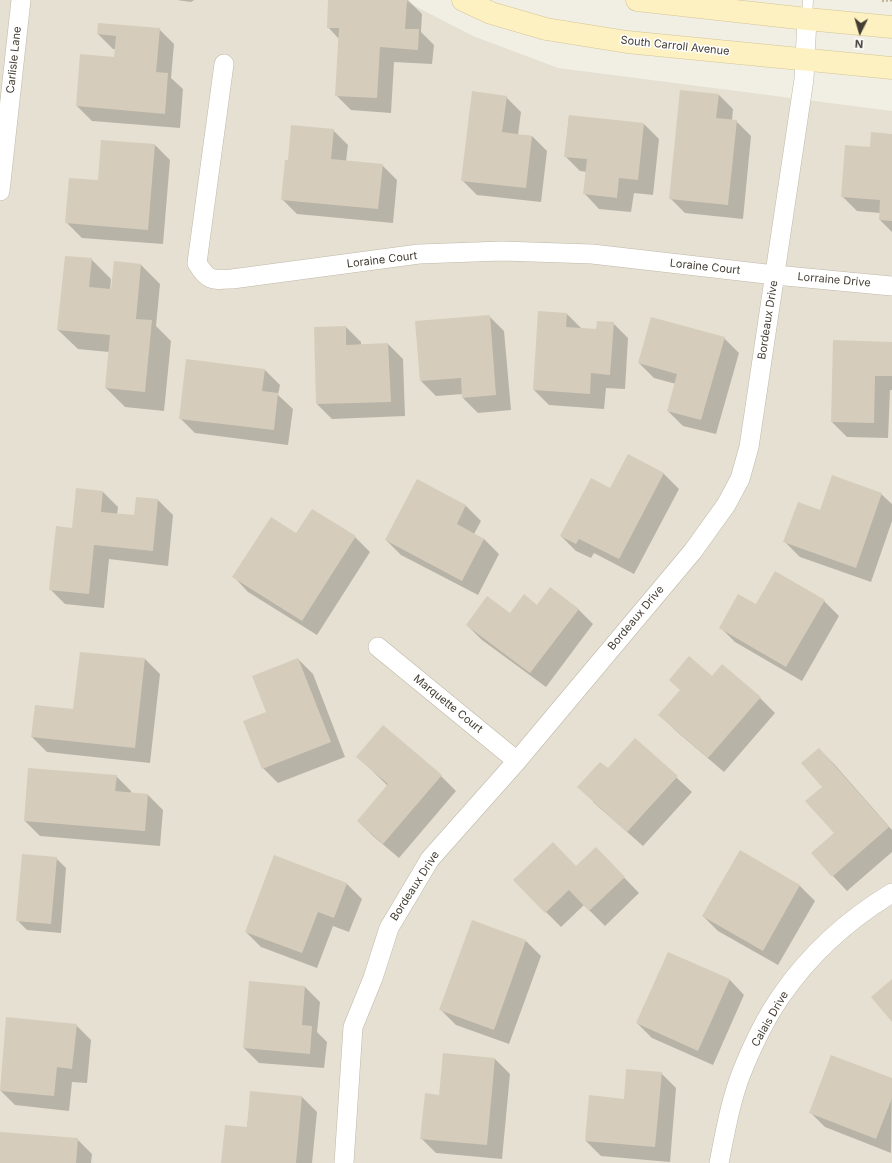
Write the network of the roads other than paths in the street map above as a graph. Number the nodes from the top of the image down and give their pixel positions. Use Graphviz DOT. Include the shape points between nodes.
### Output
graph roads {
  1 [pos="21,0"];
  2 [pos="463,0"];
  3 [pos="637,0"];
  4 [pos="807,10"];
  5 [pos="892,27"];
  6 [pos="805,59"];
  7 [pos="224,64"];
  8 [pos="892,68"];
  9 [pos="0,180"];
  10 [pos="775,275"];
  11 [pos="892,286"];
  12 [pos="378,647"];
  13 [pos="517,761"];
  14 [pos="892,893"];
  15 [pos="344,1163"];
  16 [pos="719,1163"];
  1 -- 9 [label="street, Carlisle Lane"];
  2 -- 6 [label="main road, South Carroll Avenue" via="491,13 546,29 627,42"];
  3 -- 4 [label="main road"];
  4 -- 5 [label="main road"];
  4 -- 6 [label="street, Bordeaux Drive"];
  6 -- 8 [label="main road, South Carroll Avenue"];
  6 -- 10 [label="street, Bordeaux Drive"];
  7 -- 10 [label="street, Loraine Court" via="197,263 204,274 214,280 419,254 502,251 592,254"];
  10 -- 11 [label="street, Lorraine Drive"];
  10 -- 13 [label="street, Bordeaux Drive" via="749,447 740,479 730,498 693,551"];
  12 -- 13 [label="street, Marquette Court"];
  13 -- 15 [label="street, Bordeaux Drive" via="430,859 388,928 373,978 353,1027"];
  14 -- 16 [label="street, Calais Drive" via="834,936 781,996 741,1075 727,1120"];
}
